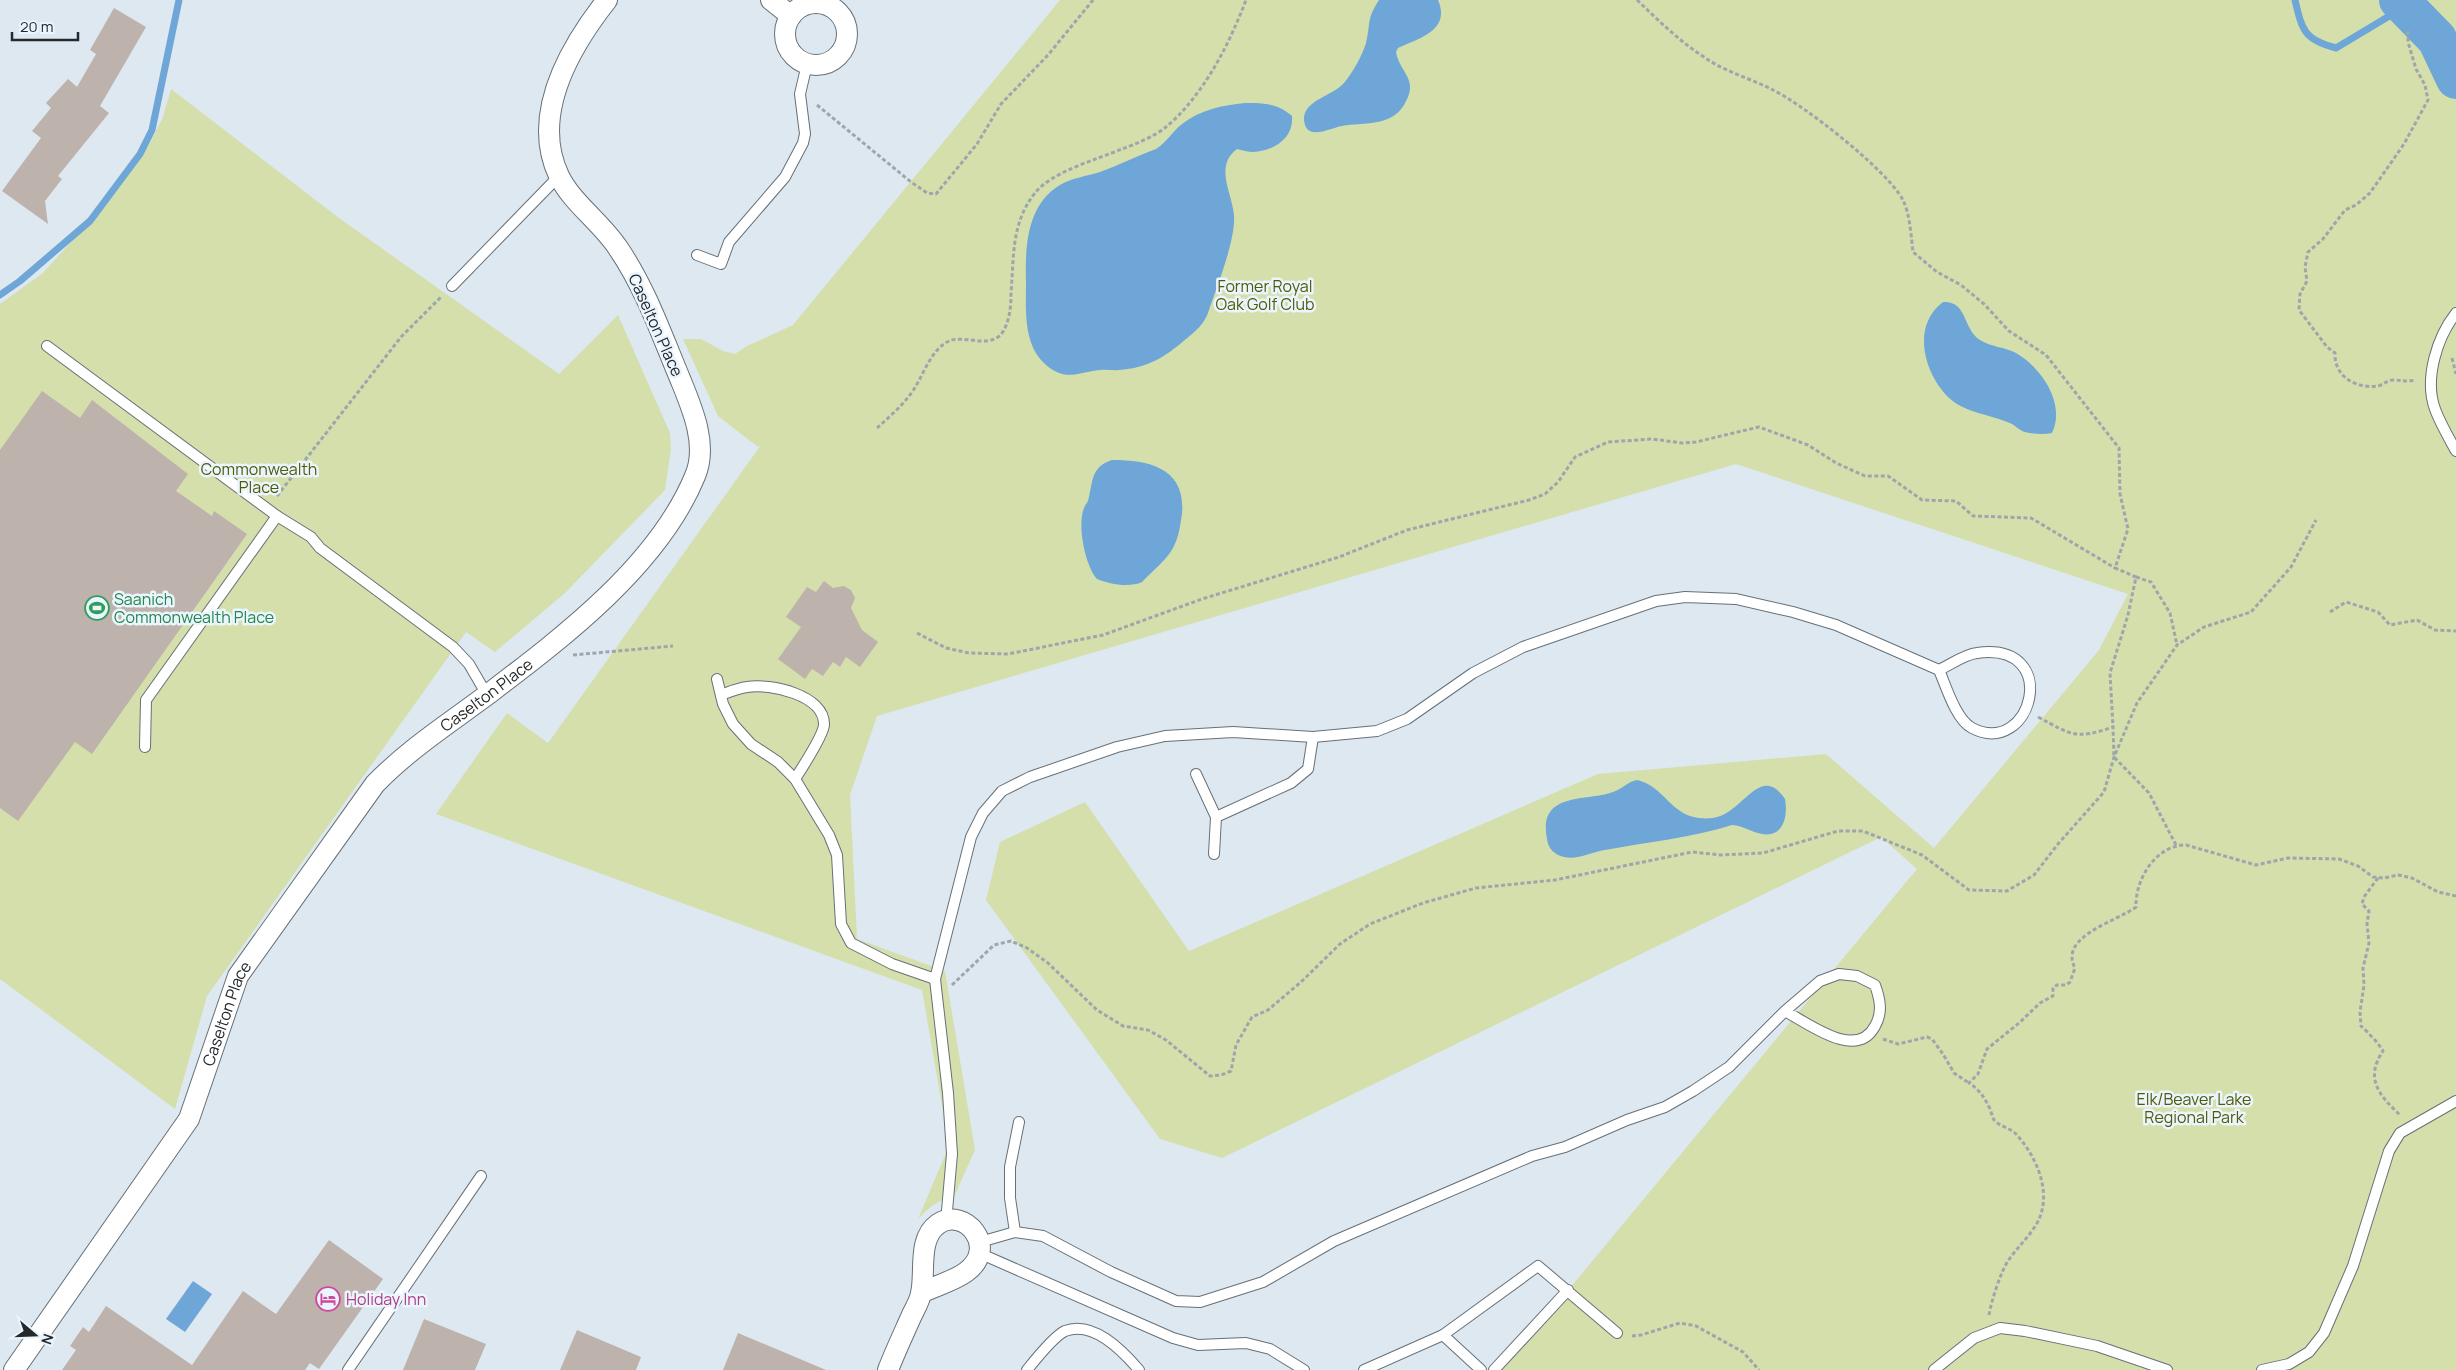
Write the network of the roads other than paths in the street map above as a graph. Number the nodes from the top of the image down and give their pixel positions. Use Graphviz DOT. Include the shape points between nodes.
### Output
graph roads {
  1 [pos="607,0"];
  2 [pos="771,0"];
  3 [pos="791,16"];
  4 [pos="807,64"];
  5 [pos="559,176"];
  6 [pos="697,256"];
  7 [pos="452,286"];
  8 [pos="2456,313"];
  9 [pos="47,346"];
  10 [pos="2456,451"];
  11 [pos="277,516"];
  12 [pos="1939,670"];
  13 [pos="717,679"];
  14 [pos="487,695"];
  15 [pos="721,695"];
  16 [pos="1313,737"];
  17 [pos="145,747"];
  18 [pos="1196,774"];
  19 [pos="795,779"];
  20 [pos="1216,817"];
  21 [pos="1214,854"];
  22 [pos="935,979"];
  23 [pos="1786,1011"];
  24 [pos="2456,1101"];
  25 [pos="1019,1122"];
  26 [pos="481,1176"];
  27 [pos="946,1222"];
  28 [pos="1015,1232"];
  29 [pos="979,1248"];
  30 [pos="1568,1290"];
  31 [pos="921,1293"];
  32 [pos="1617,1333"];
  33 [pos="1443,1335"];
  34 [pos="14,1370"];
  35 [pos="348,1370"];
  36 [pos="888,1370"];
  37 [pos="1028,1370"];
  38 [pos="1139,1370"];
  39 [pos="1304,1370"];
  40 [pos="1364,1370"];
  41 [pos="1481,1370"];
  42 [pos="1494,1370"];
  43 [pos="1934,1370"];
  44 [pos="2167,1370"];
  45 [pos="2262,1370"];
  1 -- 5 [label="street, Caselton Place" via="566,63 550,109 549,144"];
  2 -- 3 [label="street"];
  3 -- 4 [label="street" via="785,30 787,44 795,56"];
  3 -- 4 [label="street" via="802,6 817,3 832,6 842,17 847,31 845,46 836,58 822,64"];
  4 -- 6 [label="lane" via="800,94 804,143 785,177 737,231 721,264"];
  5 -- 7 [label="lane"];
  5 -- 14 [label="street, Caselton Place" via="617,246 641,288 685,390 700,435 696,473 679,509 635,567 591,611"];
  8 -- 10 [label="lane" via="2437,346 2432,376 2434,407"];
  9 -- 11 [label="lane"];
  11 -- 14 [label="lane" via="311,538 453,647 469,664"];
  11 -- 17 [label="lane" via="146,700"];
  12 -- 12 [label="lane" via="1956,710 1972,728 1992,733 2011,729 2026,710 2031,692 2029,674 2015,659 1999,653 1976,653"];
  12 -- 16 [label="lane" via="1836,625 1793,612 1736,599 1685,597 1656,601 1523,647 1473,673 1407,719 1377,731"];
  13 -- 15 [label="lane"];
  14 -- 34 [label="street, Caselton Place" via="401,757 375,784 238,976 189,1120"];
  15 -- 19 [label="lane" via="732,724 751,744 778,762"];
  15 -- 19 [label="lane" via="747,687 764,686 808,698 821,710 824,726"];
  16 -- 20 [label="lane" via="1308,769 1291,783"];
  16 -- 22 [label="lane" via="1233,732 1165,736 1117,747 1030,777 1002,791 983,813 971,837"];
  18 -- 20 [label="lane"];
  19 -- 22 [label="lane" via="829,835 837,855 842,924 851,943 892,964"];
  20 -- 21 [label="lane"];
  22 -- 27 [label="lane" via="952,1154"];
  23 -- 23 [label="lane" via="1842,1040 1858,1042 1871,1034 1878,1020 1880,1001 1875,985 1857,976 1839,974 1820,981"];
  23 -- 28 [label="lane" via="1729,1067 1665,1107 1565,1147 1532,1156 1334,1241 1262,1282 1200,1302 1176,1301 1043,1236"];
  24 -- 45 [label="lane" via="2400,1133 2389,1151 2353,1266 2324,1333 2309,1352 2289,1364"];
  25 -- 28 [label="lane" via="1010,1168"];
  26 -- 35 [label="lane"];
  27 -- 29 [label="street" via="965,1223 975,1231"];
  27 -- 31 [label="street" via="938,1224 930,1233 925,1246"];
  28 -- 29 [label="lane"];
  29 -- 31 [label="street" via="976,1260 966,1272"];
  29 -- 39 [label="lane" via="1173,1338 1198,1345 1246,1343 1270,1349"];
  30 -- 32 [label="lane"];
  30 -- 33 [label="lane" via="1538,1266"];
  30 -- 42 [label="lane"];
  31 -- 36 [label="street"];
  33 -- 40 [label="lane"];
  33 -- 41 [label="lane"];
  37 -- 38 [label="lane" via="1064,1332 1080,1330 1100,1336 1120,1348"];
  43 -- 44 [label="lane" via="1974,1338 2000,1328 2097,1346"];
}
